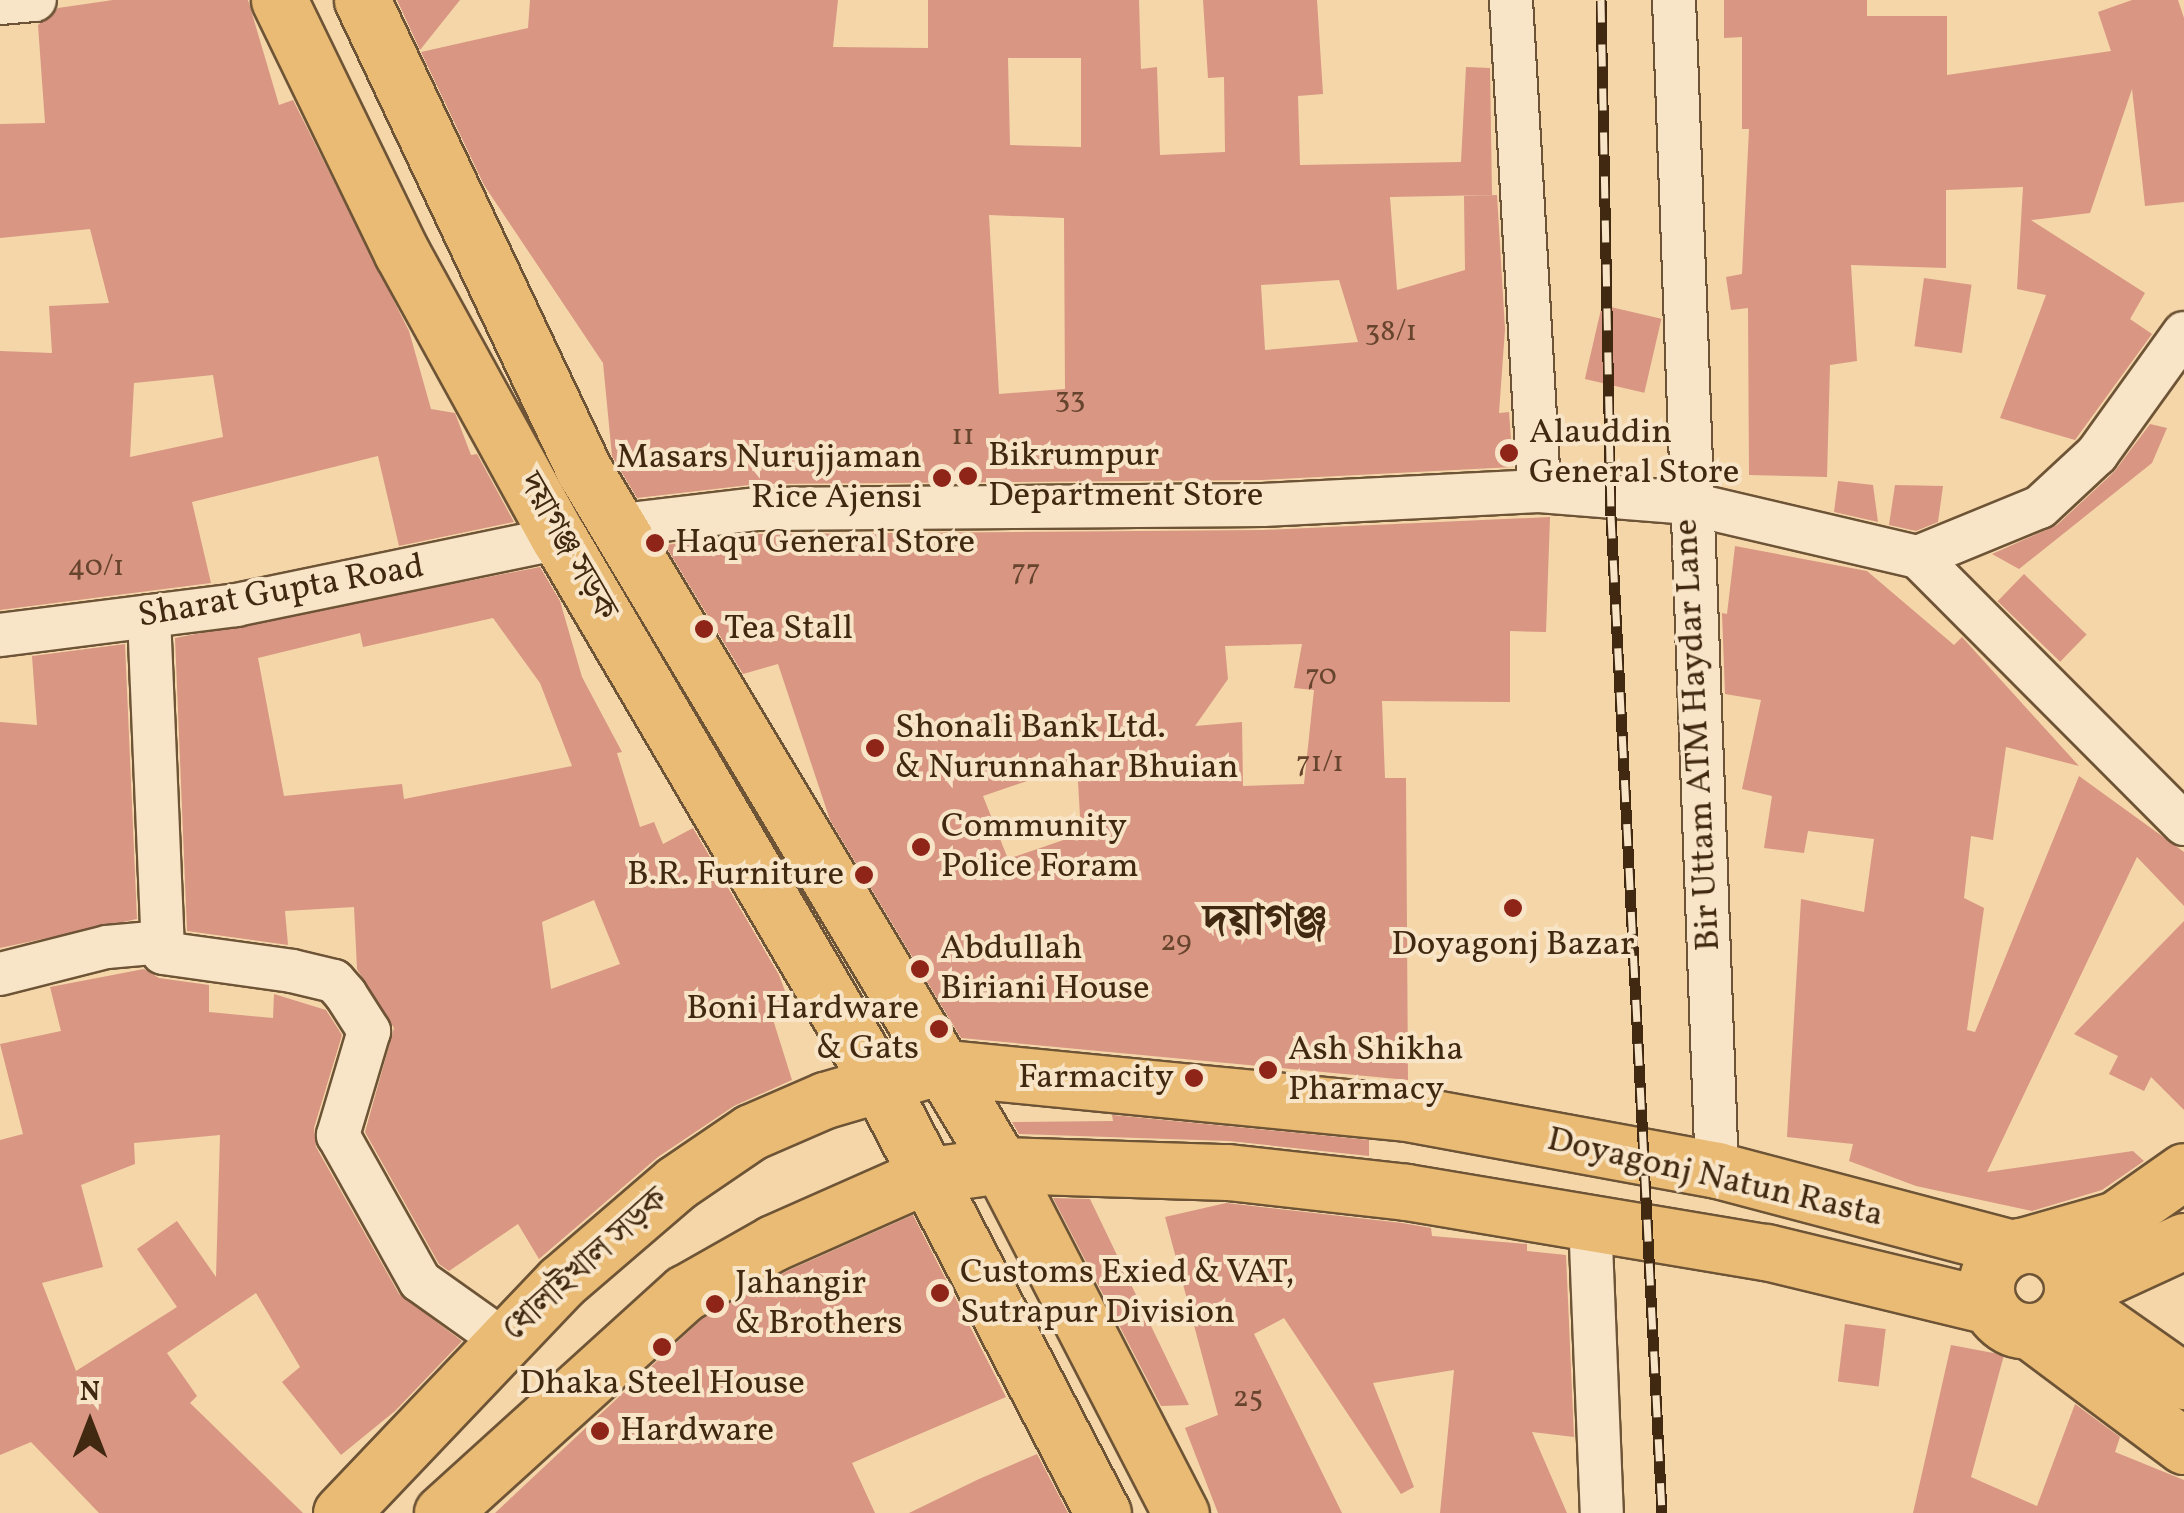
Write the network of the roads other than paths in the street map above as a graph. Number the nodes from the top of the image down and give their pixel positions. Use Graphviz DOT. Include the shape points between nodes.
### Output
graph roads {
  1 [pos="35,0"];
  2 [pos="279,0"];
  3 [pos="362,0"];
  4 [pos="1511,0"];
  5 [pos="1674,0"];
  6 [pos="0,4"];
  7 [pos="2184,333"];
  8 [pos="1539,492"];
  9 [pos="1688,503"];
  10 [pos="621,525"];
  11 [pos="560,538"];
  12 [pos="1918,557"];
  13 [pos="149,616"];
  14 [pos="0,635"];
  15 [pos="2184,824"];
  16 [pos="163,942"];
  17 [pos="0,974"];
  18 [pos="938,1067"];
  19 [pos="878,1081"];
  20 [pos="1001,1166"];
  21 [pos="1717,1170"];
  22 [pos="2184,1171"];
  23 [pos="924,1176"];
  24 [pos="1590,1219"];
  25 [pos="2021,1246"];
  26 [pos="2164,1250"];
  27 [pos="2041,1308"];
  28 [pos="503,1340"];
  29 [pos="2164,1367"];
  30 [pos="2184,1446"];
  31 [pos="1152,1462"];
  32 [pos="1097,1502"];
  33 [pos="341,1513"];
  34 [pos="442,1513"];
  35 [pos="1181,1513"];
  36 [pos="1602,1513"];
  1 -- 6 [label="street"];
  2 -- 11 [label="main road, দয়াগঞ্জ সড়ক" via="402,253"];
  3 -- 10 [label="main road, দয়াগঞ্জ সড়ক" via="584,470"];
  4 -- 8 [label="street"];
  5 -- 9 [label="street, Bir Uttam ATM Haydar Lane"];
  7 -- 12 [label="street" via="2097,454 2040,507"];
  8 -- 9 [label="street"];
  8 -- 10 [label="street" via="1225,506 758,510"];
  9 -- 12 [label="street"];
  9 -- 21 [label="street, Bir Uttam ATM Haydar Lane"];
  10 -- 18 [label="main road, দয়াগঞ্জ সড়ক"];
  11 -- 13 [label="street, Sharat Gupta Road" via="236,606"];
  11 -- 19 [label="main road, দয়াগঞ্জ সড়ক"];
  12 -- 15 [label="street"];
  13 -- 14 [label="street, Sharat Gupta Road"];
  13 -- 16 [label="street"];
  16 -- 17 [label="street" via="107,947"];
  16 -- 28 [label="street" via="163,954 334,981 346,995 369,1032 338,1135 420,1281"];
  18 -- 19 [label="main road, Doyagonj Natun Rasta"];
  18 -- 20 [label="main road, দয়াগঞ্জ সড়ক"];
  18 -- 21 [label="main road, Doyagonj Natun Rasta" via="1401,1112"];
  19 -- 23 [label="main road, দয়াগঞ্জ সড়ক"];
  19 -- 28 [label="main road, ধোলাইখাল সড়ক" via="752,1132 676,1183"];
  20 -- 23 [label="main road, Doyagonj Natun Rasta"];
  20 -- 24 [label="main road, Doyagonj Natun Rasta" via="1228,1172"];
  20 -- 31 [label="main road, দয়াগঞ্জ সড়ক"];
  21 -- 25 [label="main road, Doyagonj Natun Rasta"];
  22 -- 25 [label="main road" via="2116,1219"];
  23 -- 32 [label="main road, দয়াগঞ্জ সড়ক"];
  23 -- 34 [label="main road" via="685,1292"];
  24 -- 27 [label="main road, Doyagonj Natun Rasta"];
  24 -- 36 [label="street"];
  25 -- 27 [label="main road" via="2060,1257"];
  25 -- 27 [label="main road" via="1989,1272"];
  26 -- 27 [label="main road"];
  26 -- 29 [label="main road" via="2131,1288 2131,1309"];
  27 -- 29 [label="main road"];
  27 -- 30 [label="main road"];
  28 -- 33 [label="main road, ধোলাইখাল সড়ক"];
  31 -- 32 [label="main road"];
  31 -- 35 [label="main road, দয়াগঞ্জ সড়ক"];
}
